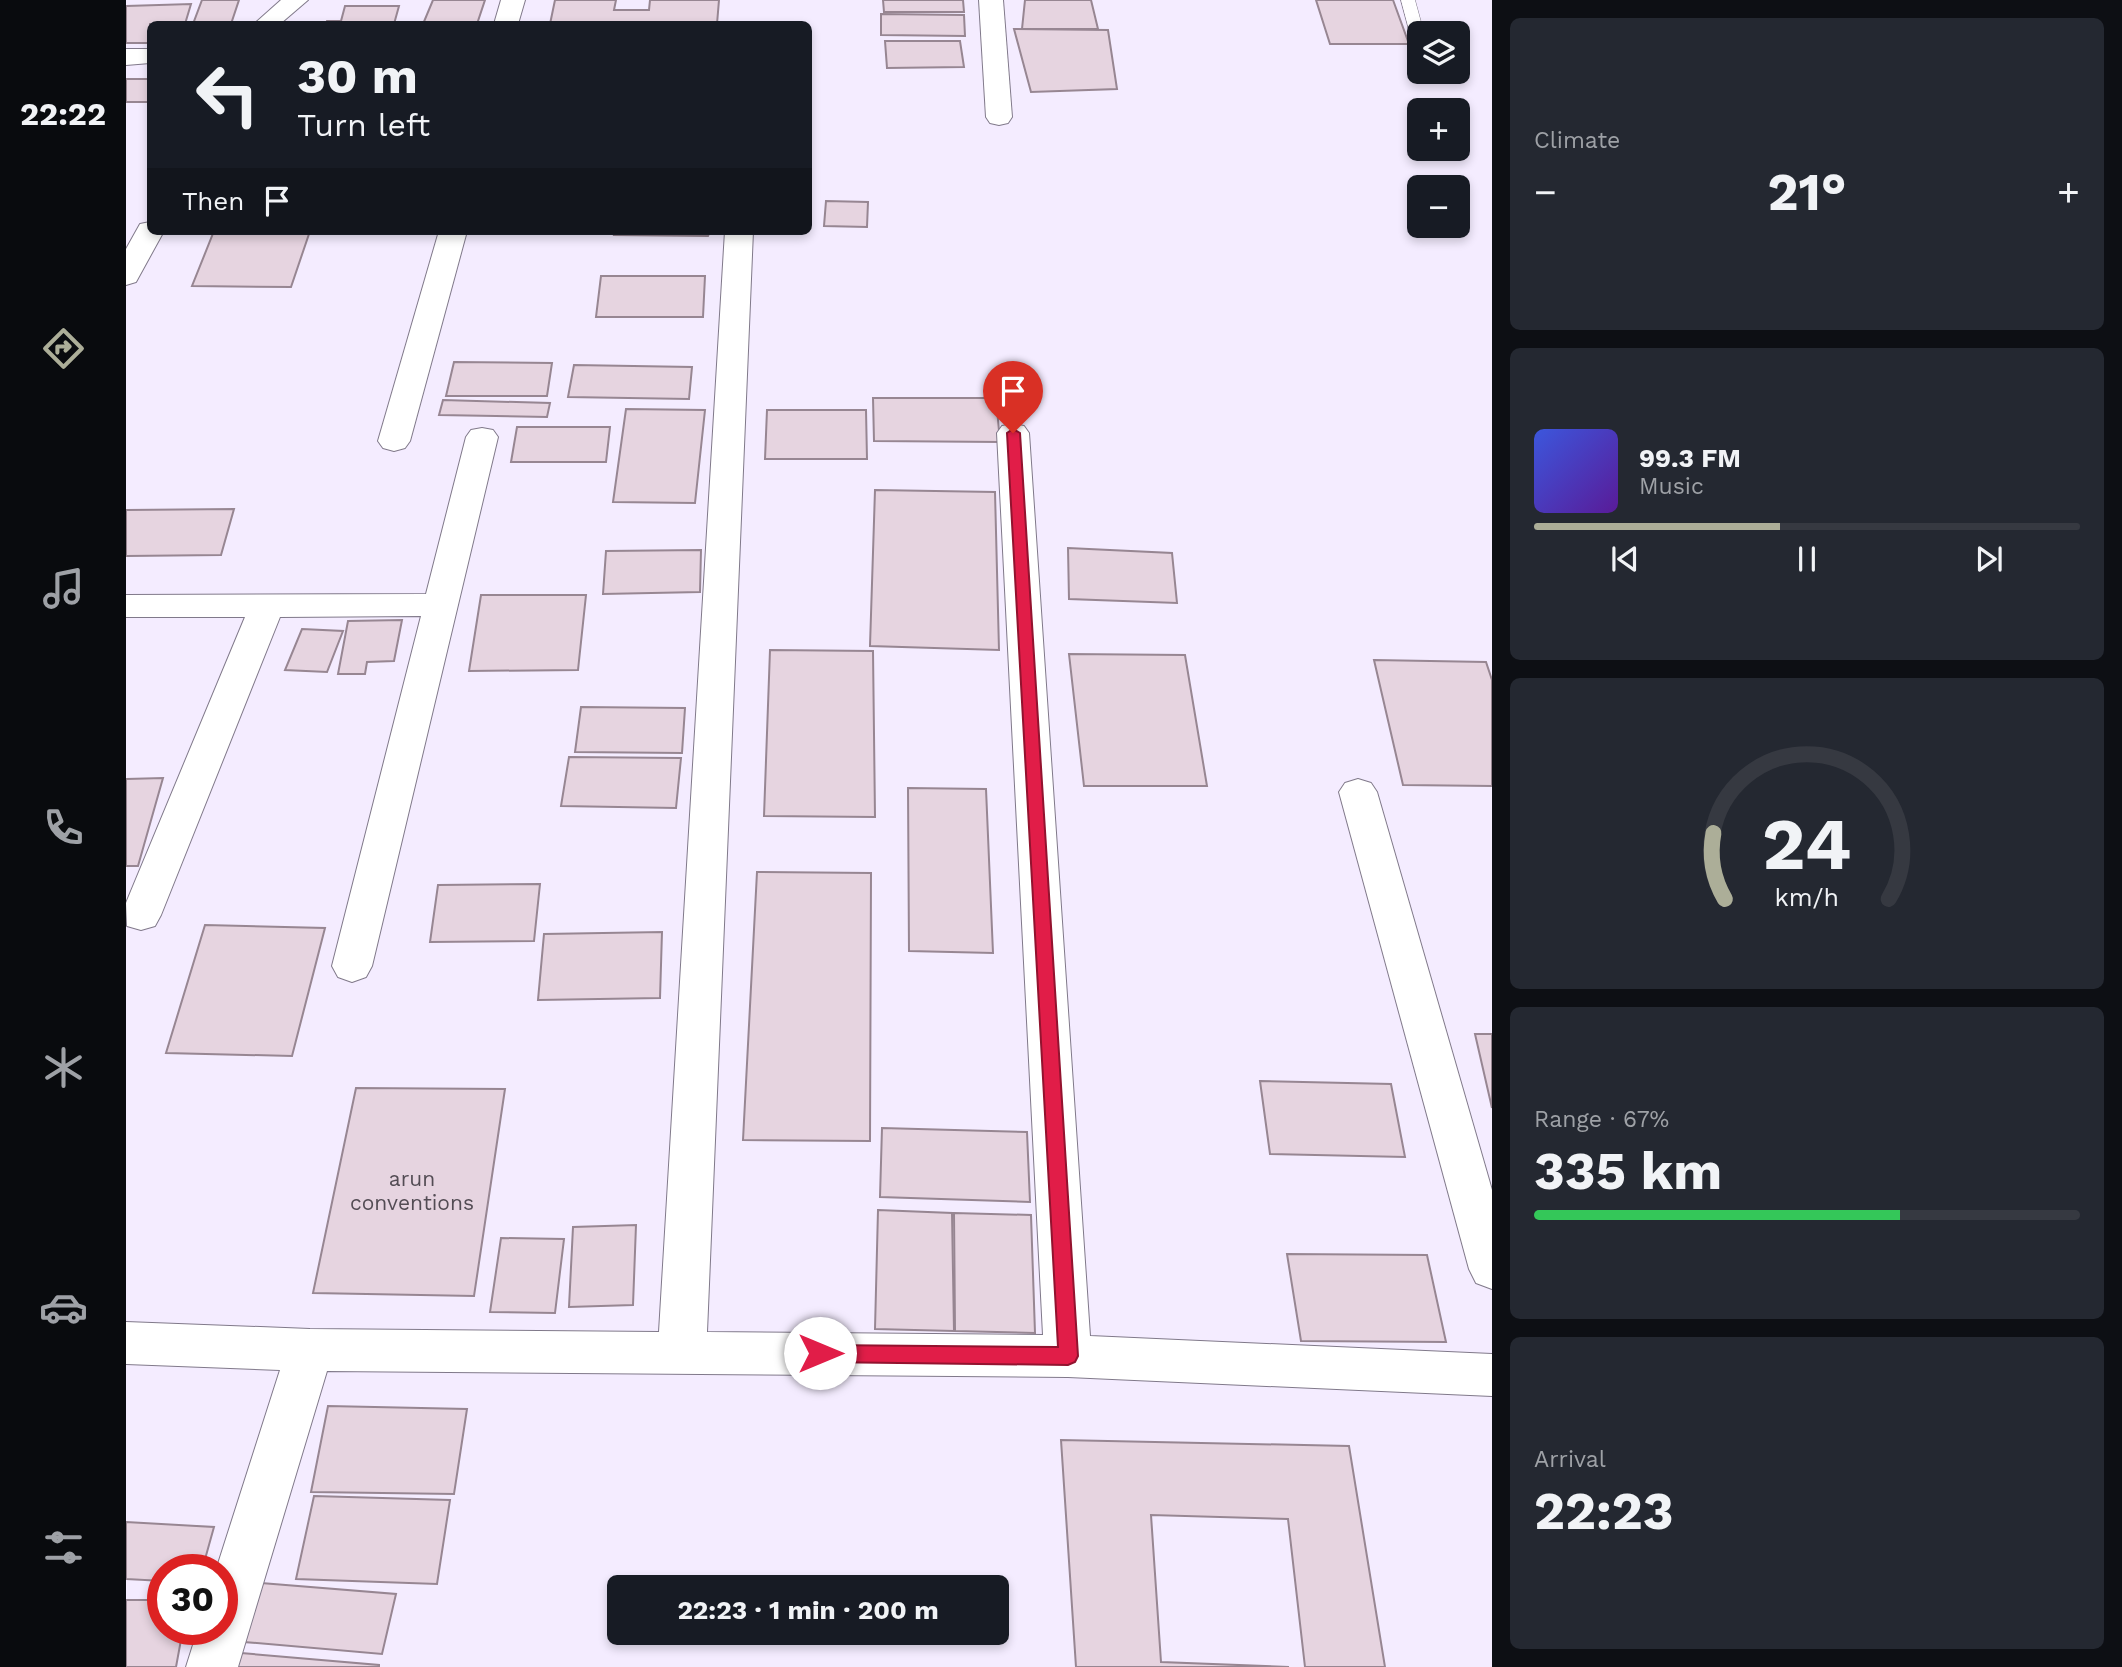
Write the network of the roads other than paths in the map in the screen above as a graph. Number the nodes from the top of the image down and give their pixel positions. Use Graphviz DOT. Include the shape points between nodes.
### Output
graph roads {
  1 [pos="296,0"];
  2 [pos="513,0"];
  3 [pos="991,0"];
  4 [pos="1408,0"];
  5 [pos="270,21"];
  6 [pos="507,21"];
  7 [pos="1414,21"];
  8 [pos="147,56"];
  9 [pos="126,57"];
  10 [pos="999,117"];
  11 [pos="147,235"];
  12 [pos="452,235"];
  13 [pos="739,235"];
  14 [pos="126,276"];
  15 [pos="1013,433"];
  16 [pos="482,438"];
  17 [pos="394,441"];
  18 [pos="440,605"];
  19 [pos="126,606"];
  20 [pos="267,606"];
  21 [pos="1358,792"];
  22 [pos="141,915"];
  23 [pos="352,966"];
  24 [pos="1492,1269"];
  25 [pos="126,1343"];
  26 [pos="310,1350"];
  27 [pos="682,1352"];
  28 [pos="1068,1356"];
  29 [pos="1492,1375"];
  30 [pos="212,1667"];
  1 -- 5 [label="street"];
  2 -- 6 [label="street"];
  3 -- 10 [label="street"];
  4 -- 7 [label="lane"];
  8 -- 9 [label="street"];
  11 -- 14 [label="street"];
  12 -- 17 [label="street"];
  13 -- 27 [label="street"];
  15 -- 28 [label="street"];
  16 -- 18 [label="street"];
  18 -- 20 [label="street"];
  18 -- 23 [label="street"];
  19 -- 20 [label="street"];
  20 -- 22 [label="street"];
  21 -- 24 [label="street"];
  25 -- 26 [label="street"];
  26 -- 27 [label="street"];
  26 -- 30 [label="street"];
  27 -- 28 [label="street"];
  28 -- 29 [label="street"];
}
